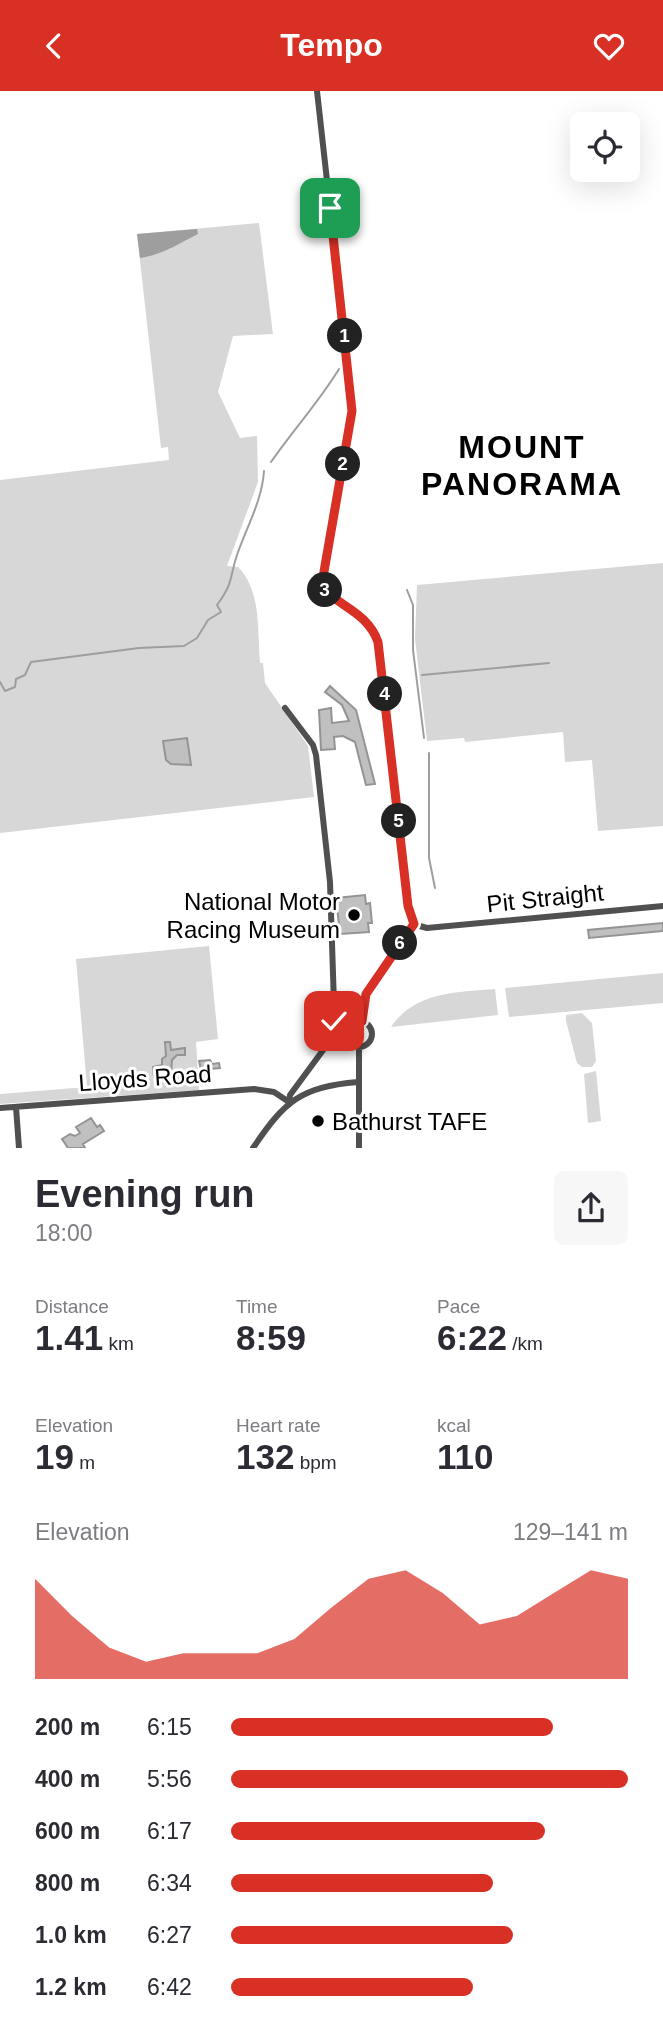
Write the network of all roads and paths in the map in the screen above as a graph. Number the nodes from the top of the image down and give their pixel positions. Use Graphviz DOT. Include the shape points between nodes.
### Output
graph roads {
  1 [pos="317,91"];
  2 [pos="285,708"];
  3 [pos="663,906"];
  4 [pos="414,924"];
  5 [pos="336,1010"];
  6 [pos="362,1021"];
  7 [pos="348,1026"];
  8 [pos="359,1047"];
  9 [pos="358,1082"];
  10 [pos="289,1102"];
  11 [pos="16,1107"];
  12 [pos="0,1108"];
  13 [pos="19,1148"];
  14 [pos="253,1148"];
  15 [pos="359,1148"];
  1 -- 4 [label="street" via="351,418 322,583 365,619 379,645 409,916"];
  2 -- 5 [label="street" via="316,755 330,882"];
  3 -- 4 [label="street, Pit Straight" via="430,928"];
  4 -- 6 [label="street" via="366,994"];
  5 -- 7 [label="street"];
  5 -- 10 [label="street" via="332,1038"];
  6 -- 7 [label="street"];
  6 -- 8 [label="street" via="373,1035 367,1045"];
  7 -- 8 [label="street" via="346,1038"];
  8 -- 9 [label="street"];
  9 -- 10 [label="street" via="322,1088"];
  9 -- 15 [label="street"];
  10 -- 11 [label="street, Lloyds Road" via="274,1092 254,1089"];
  10 -- 14 [label="street"];
  11 -- 12 [label="street, Lloyds Road"];
  11 -- 13 [label="street"];
}
